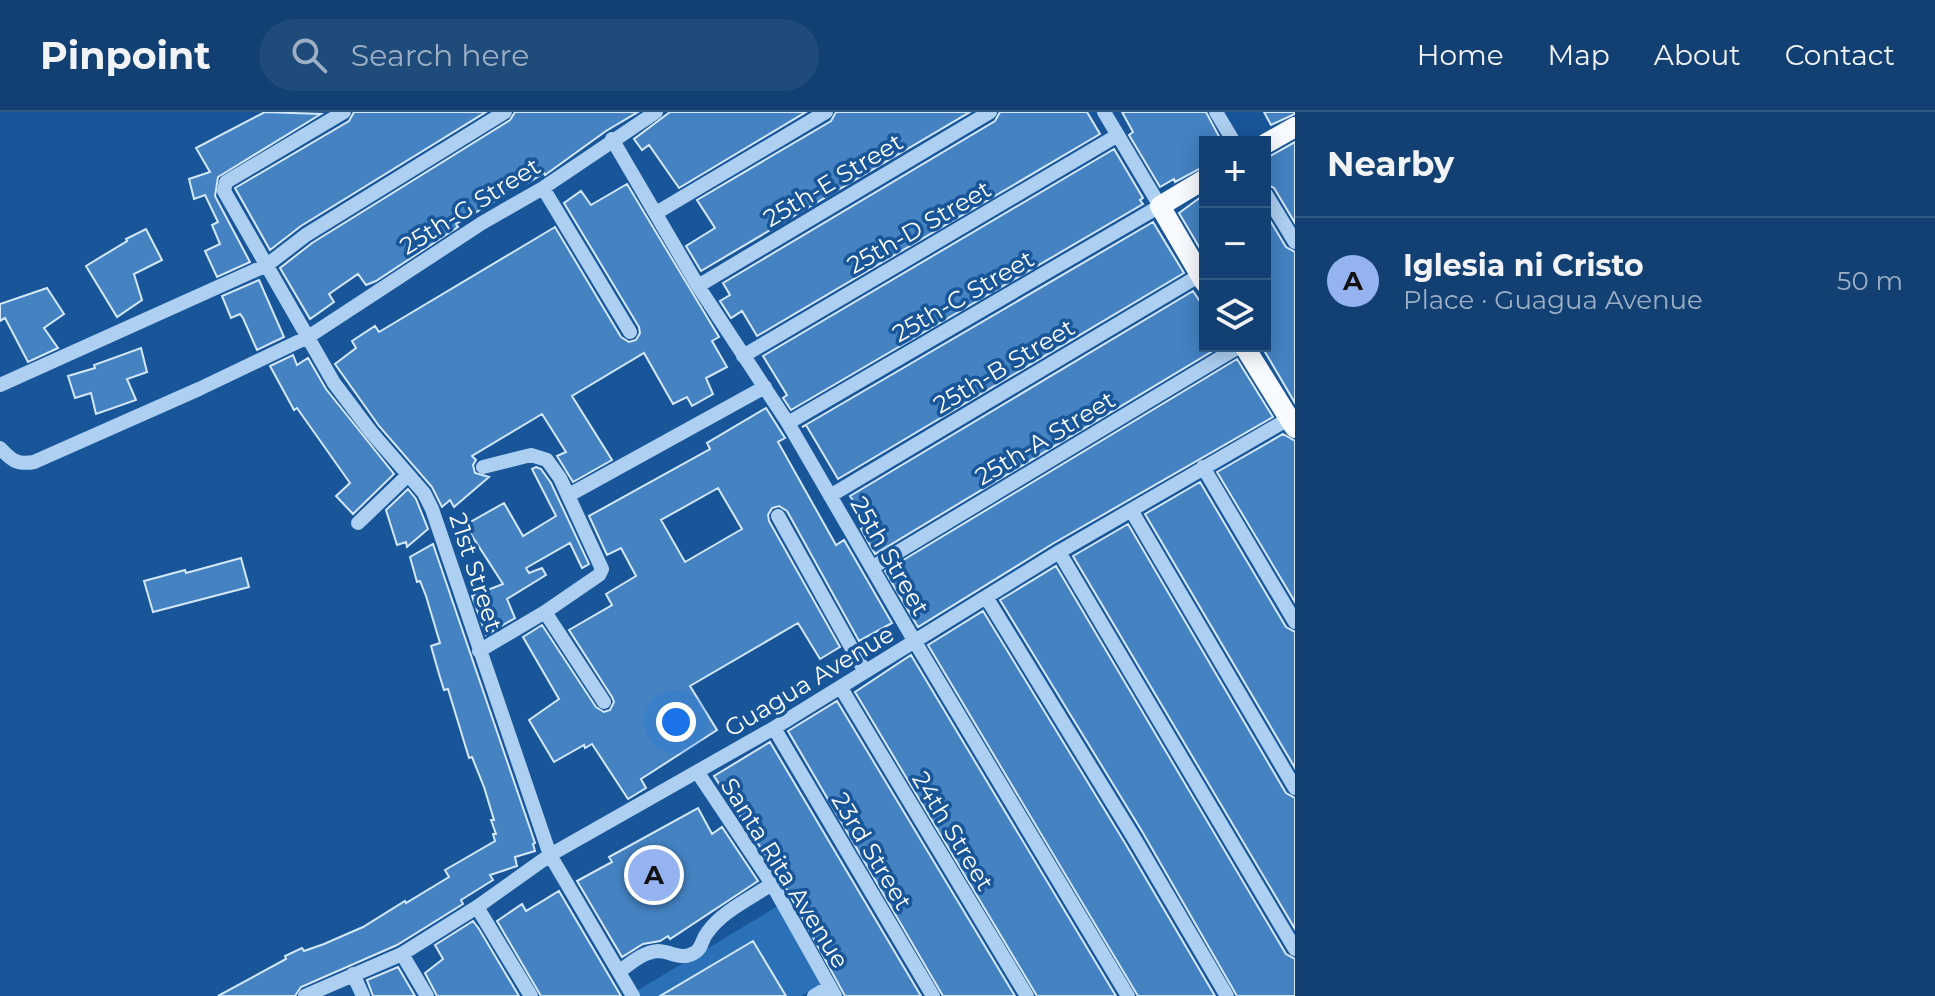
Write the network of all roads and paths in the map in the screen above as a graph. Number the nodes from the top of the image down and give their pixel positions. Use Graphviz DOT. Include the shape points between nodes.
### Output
graph roads {
  1 [pos="344,112"];
  2 [pos="505,112"];
  3 [pos="656,112"];
  4 [pos="826,112"];
  5 [pos="990,112"];
  6 [pos="1104,112"];
  7 [pos="1216,112"];
  8 [pos="1295,127"];
  9 [pos="1118,135"];
  10 [pos="1230,136"];
  11 [pos="612,139"];
  12 [pos="1271,141"];
  13 [pos="1199,183"];
  14 [pos="543,188"];
  15 [pos="1271,203"];
  16 [pos="1160,206"];
  17 [pos="656,213"];
  18 [pos="1295,242"];
  19 [pos="267,265"];
  20 [pos="1199,272"];
  21 [pos="1201,280"];
  22 [pos="698,286"];
  23 [pos="630,332"];
  24 [pos="308,337"];
  25 [pos="1232,352"];
  26 [pos="1246,352"];
  27 [pos="743,356"];
  28 [pos="0,385"];
  29 [pos="765,387"];
  30 [pos="788,423"];
  31 [pos="1292,423"];
  32 [pos="0,448"];
  33 [pos="483,467"];
  34 [pos="1203,467"];
  35 [pos="408,475"];
  36 [pos="569,495"];
  37 [pos="830,496"];
  38 [pos="1131,510"];
  39 [pos="778,516"];
  40 [pos="358,523"];
  41 [pos="1059,552"];
  42 [pos="873,567"];
  43 [pos="986,597"];
  44 [pos="545,612"];
  45 [pos="1295,622"];
  46 [pos="915,642"];
  47 [pos="479,651"];
  48 [pos="865,672"];
  49 [pos="841,688"];
  50 [pos="604,702"];
  51 [pos="774,728"];
  52 [pos="698,773"];
  53 [pos="1295,788"];
  54 [pos="550,855"];
  55 [pos="772,884"];
  56 [pos="477,907"];
  57 [pos="1295,949"];
  58 [pos="402,954"];
  59 [pos="620,971"];
  60 [pos="353,974"];
  61 [pos="832,992"];
  62 [pos="305,996"];
  63 [pos="363,996"];
  64 [pos="427,996"];
  65 [pos="531,996"];
  66 [pos="633,996"];
  67 [pos="814,996"];
  68 [pos="933,996"];
  69 [pos="1027,996"];
  70 [pos="1128,996"];
  71 [pos="1227,996"];
  1 -- 19 [label="street, 21st Street" via="226,182 224,191"];
  2 -- 19 [label="street" via="306,235"];
  3 -- 11 [label="street, 25th-G Street"];
  4 -- 17 [label="street"];
  5 -- 22 [label="street, 25th-E Street"];
  6 -- 9 [label="street"];
  7 -- 10 [label="street"];
  8 -- 12 [label="main road"];
  9 -- 16 [label="street"];
  9 -- 27 [label="street, 25th-D Street"];
  11 -- 14 [label="street, 25th-G Street"];
  11 -- 17 [label="street, 25th Street"];
  13 -- 16 [label="main road"];
  14 -- 23 [label="street"];
  14 -- 24 [label="street, 25th-G Street"];
  15 -- 18 [label="street"];
  16 -- 20 [label="main road"];
  16 -- 30 [label="street, 25th-C Street"];
  17 -- 22 [label="street, 25th Street"];
  19 -- 24 [label="street, 21st Street"];
  19 -- 28 [label="street"];
  21 -- 37 [label="street, 25th-B Street"];
  22 -- 27 [label="street, 25th Street"];
  24 -- 32 [label="street, 25th-G Street" via="34,462 15,463"];
  24 -- 35 [label="street, 21st Street" via="334,383"];
  25 -- 42 [label="street, 25th-A Street"];
  26 -- 31 [label="main road"];
  27 -- 29 [label="street, 25th Street"];
  29 -- 30 [label="street, 25th Street"];
  29 -- 36 [label="street"];
  30 -- 37 [label="street, 25th Street"];
  31 -- 34 [label="street, Guagua Avenue"];
  33 -- 36 [label="street" via="531,455 547,460"];
  34 -- 38 [label="street, Guagua Avenue"];
  34 -- 45 [label="street"];
  35 -- 40 [label="street"];
  35 -- 47 [label="street, 21st Street" via="432,509"];
  36 -- 44 [label="street" via="602,569"];
  37 -- 42 [label="street, 25th Street"];
  38 -- 41 [label="street, Guagua Avenue"];
  38 -- 53 [label="street"];
  39 -- 48 [label="street"];
  41 -- 43 [label="street, Guagua Avenue"];
  41 -- 57 [label="street"];
  42 -- 46 [label="street, 25th Street"];
  43 -- 46 [label="street, Guagua Avenue"];
  43 -- 71 [label="street"];
  44 -- 47 [label="street"];
  44 -- 50 [label="street"];
  46 -- 48 [label="street, Guagua Avenue"];
  46 -- 70 [label="street, 25th Street"];
  47 -- 54 [label="street, 21st Street"];
  48 -- 49 [label="street, Guagua Avenue"];
  49 -- 51 [label="street, Guagua Avenue"];
  49 -- 69 [label="street, 24th Street"];
  51 -- 52 [label="street, Guagua Avenue"];
  51 -- 68 [label="street, 23rd Street"];
  52 -- 54 [label="street, Guagua Avenue"];
  52 -- 55 [label="street, Santa Rita Avenue"];
  54 -- 56 [label="street, Guagua Avenue"];
  54 -- 59 [label="street, 21st Street"];
  55 -- 59 [label="street" via="725,916 694,953 654,952"];
  55 -- 61 [label="street, Santa Rita Avenue"];
  56 -- 58 [label="street, Guagua Avenue"];
  56 -- 65 [label="street"];
  58 -- 60 [label="street, Guagua Avenue"];
  58 -- 64 [label="street"];
  59 -- 66 [label="street, 21st Street"];
  60 -- 62 [label="street, Guagua Avenue"];
  60 -- 63 [label="street"];
  61 -- 67 [label="street"];
}
